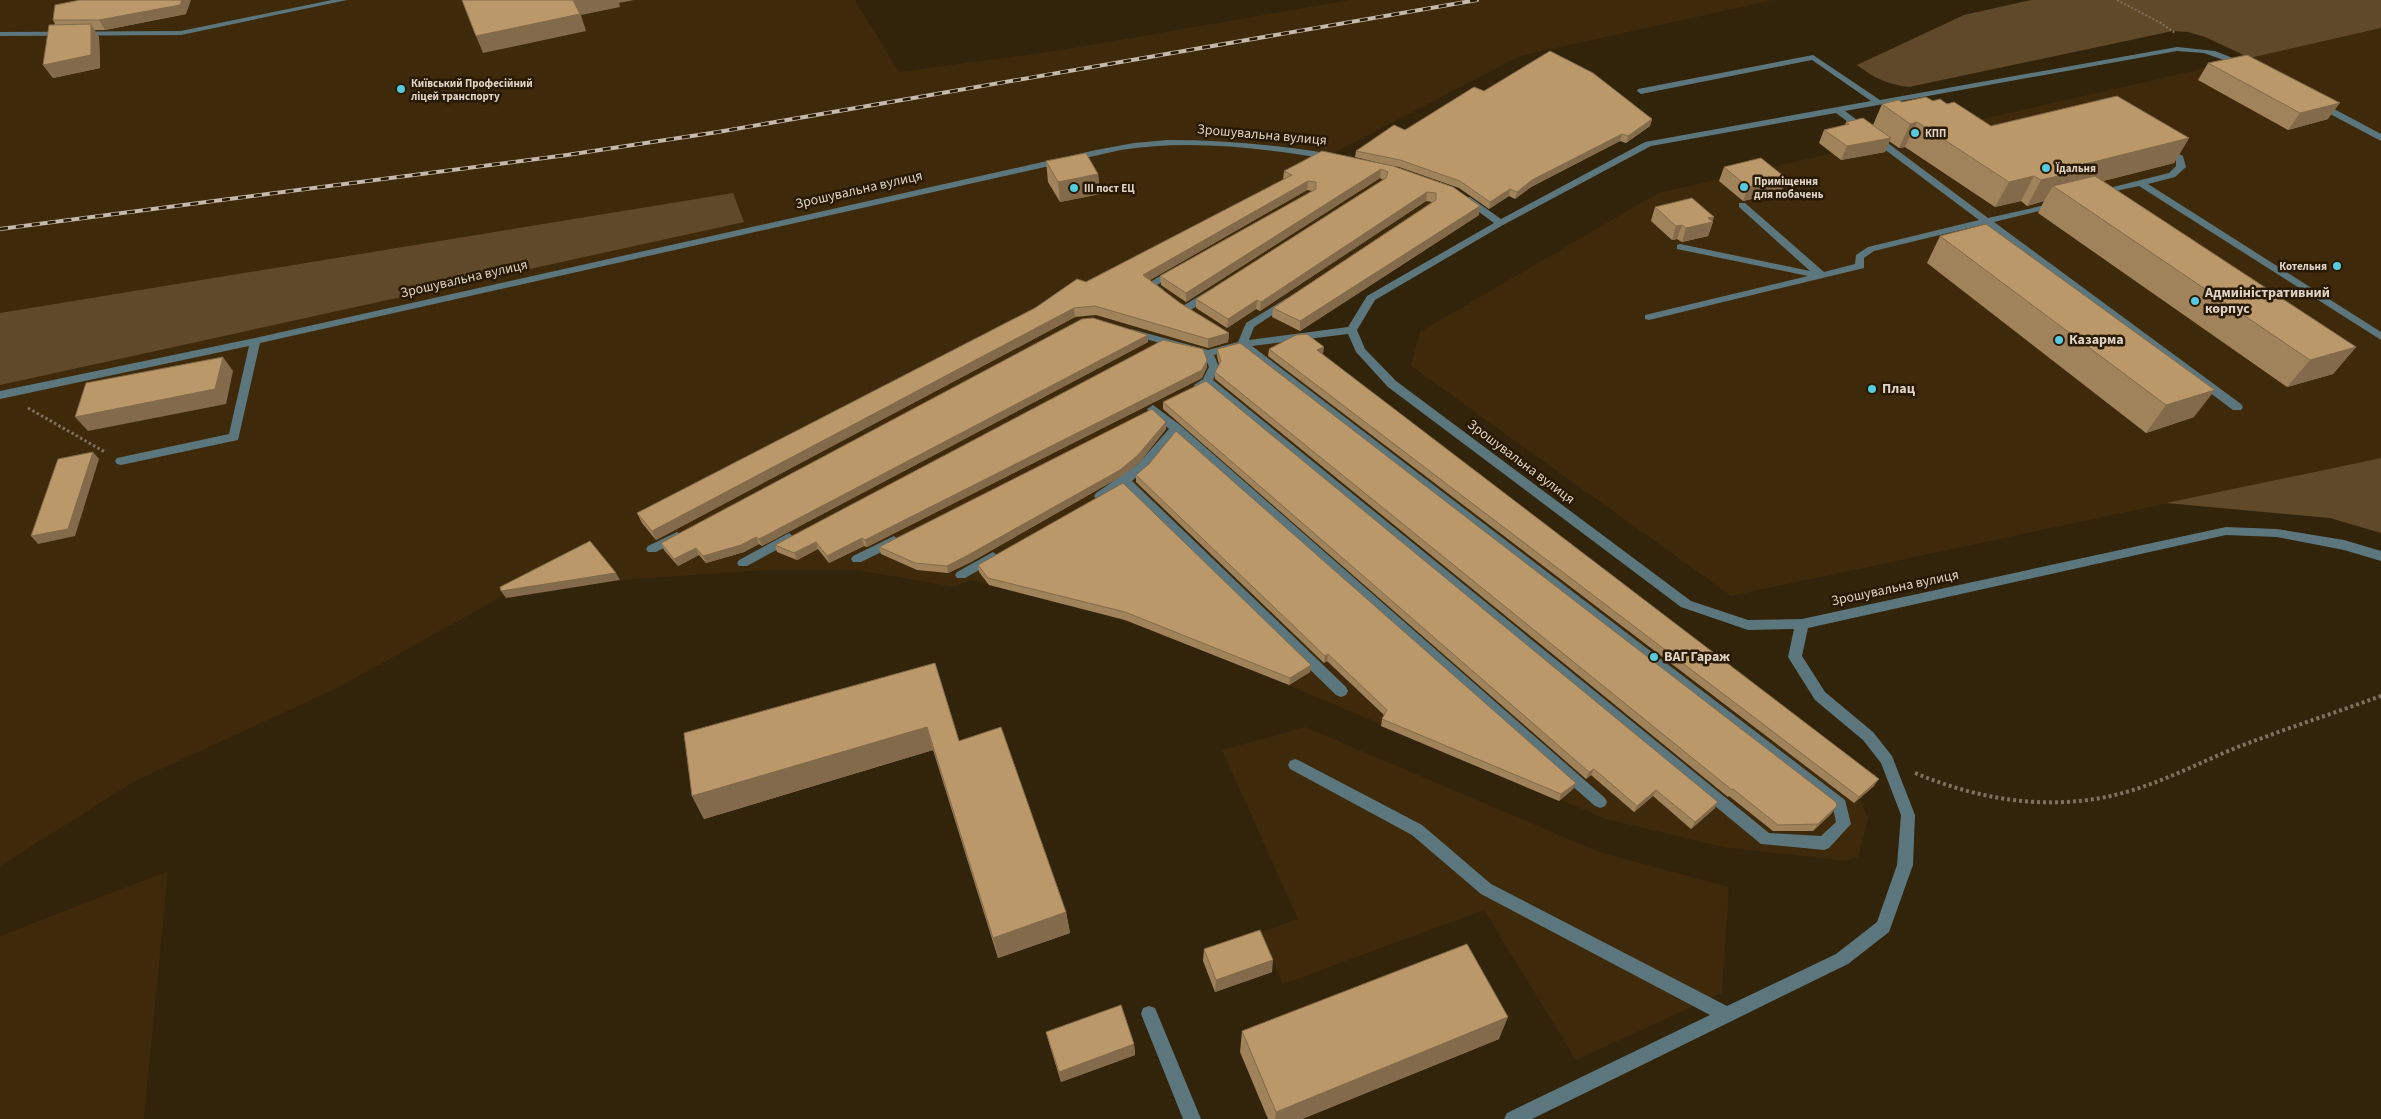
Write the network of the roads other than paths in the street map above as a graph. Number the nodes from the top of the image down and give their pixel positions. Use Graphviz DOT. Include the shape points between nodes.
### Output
graph roads {
  1 [pos="343,0"];
  2 [pos="0,34"];
  3 [pos="2254,70"];
  4 [pos="1641,91"];
  5 [pos="1878,102"];
  6 [pos="2314,102"];
  7 [pos="1836,110"];
  8 [pos="2381,138"];
  9 [pos="2155,143"];
  10 [pos="1345,159"];
  11 [pos="2141,183"];
  12 [pos="1455,192"];
  13 [pos="2093,195"];
  14 [pos="2064,202"];
  15 [pos="1742,205"];
  16 [pos="1987,221"];
  17 [pos="1500,223"];
  18 [pos="1680,247"];
  19 [pos="1184,266"];
  20 [pos="1822,276"];
  21 [pos="1218,288"];
  22 [pos="1299,292"];
  23 [pos="1649,317"];
  24 [pos="1120,328"];
  25 [pos="1352,330"];
  26 [pos="1226,334"];
  27 [pos="2381,338"];
  28 [pos="255,341"];
  29 [pos="1162,341"];
  30 [pos="1242,344"];
  31 [pos="1145,350"];
  32 [pos="1208,352"];
  33 [pos="1206,381"];
  34 [pos="1191,389"];
  35 [pos="2,394"];
  36 [pos="1168,401"];
  37 [pos="2237,407"];
  38 [pos="1176,428"];
  39 [pos="121,461"];
  40 [pos="1125,482"];
  41 [pos="1090,502"];
  42 [pos="687,530"];
  43 [pos="804,530"];
  44 [pos="901,537"];
  45 [pos="652,549"];
  46 [pos="1004,551"];
  47 [pos="2381,556"];
  48 [pos="857,559"];
  49 [pos="743,563"];
  50 [pos="961,575"];
  51 [pos="1802,624"];
  52 [pos="1341,691"];
  53 [pos="1295,765"];
  54 [pos="1600,802"];
  55 [pos="1149,1014"];
  56 [pos="1727,1015"];
  57 [pos="1192,1119"];
  58 [pos="1513,1119"];
  1 -- 2 [label="street" via="181,33"];
  3 -- 5 [label="street" via="2209,51 2177,49"];
  4 -- 5 [label="street" via="1813,57"];
  5 -- 7 [label="street"];
  6 -- 8 [label="street"];
  7 -- 16 [label="street"];
  7 -- 17 [label="street" via="1648,144"];
  9 -- 11 [label="street" via="2180,158 2181,167 2172,175"];
  10 -- 28 [label="street, Зрошувальна вулиця" via="1265,148 1181,142 1145,144"];
  11 -- 13 [label="street"];
  11 -- 27 [label="street"];
  12 -- 17 [label="street"];
  14 -- 16 [label="street"];
  15 -- 20 [label="street"];
  16 -- 20 [label="street" via="1871,249 1859,256 1860,266"];
  16 -- 37 [label="street"];
  17 -- 25 [label="street" via="1371,298"];
  18 -- 20 [label="street"];
  19 -- 21 [label="street" via="1150,285 1182,307"];
  20 -- 23 [label="street"];
  22 -- 30 [label="street" via="1250,325"];
  24 -- 29 [label="street"];
  25 -- 30 [label="street"];
  25 -- 51 [label="street, Зрошувальна вулиця" via="1360,350 1392,384 1686,604 1748,625"];
  26 -- 30 [label="street"];
  28 -- 35 [label="street, Зрошувальна вулиця"];
  28 -- 39 [label="street" via="234,437"];
  29 -- 31 [label="street"];
  29 -- 32 [label="street"];
  30 -- 32 [label="street"];
  30 -- 33 [label="street" via="1840,805 1844,824 1824,843 1766,839"];
  32 -- 33 [label="street" via="1214,367"];
  33 -- 34 [label="street"];
  36 -- 38 [label="street" via="1148,411"];
  38 -- 40 [label="street" via="1144,467"];
  38 -- 54 [label="street"];
  40 -- 41 [label="street"];
  40 -- 52 [label="street"];
  42 -- 45 [label="street"];
  43 -- 49 [label="street"];
  44 -- 48 [label="street"];
  46 -- 50 [label="street"];
  47 -- 51 [label="street, Зрошувальна вулиця" via="2277,532 2226,531"];
  51 -- 56 [label="street" via="1795,657 1820,696 1868,736 1888,760 1908,815 1905,865 1884,927 1842,959"];
  53 -- 56 [label="street" via="1417,830 1486,889"];
  55 -- 57 [label="street"];
  56 -- 58 [label="street"];
}
